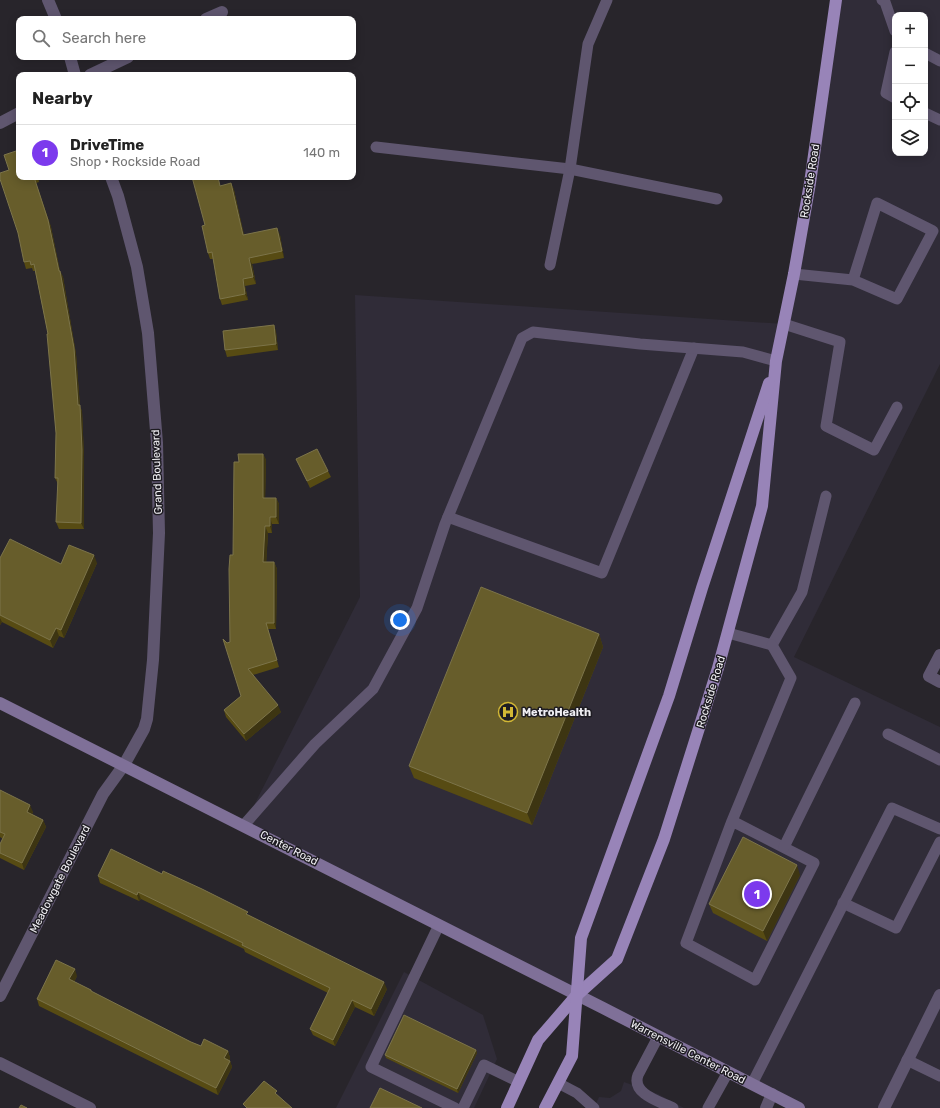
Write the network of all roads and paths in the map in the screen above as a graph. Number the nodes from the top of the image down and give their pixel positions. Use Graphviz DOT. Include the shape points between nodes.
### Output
graph roads {
  1 [pos="48,0"];
  2 [pos="607,0"];
  3 [pos="836,0"];
  4 [pos="885,0"];
  5 [pos="222,12"];
  6 [pos="55,16"];
  7 [pos="213,16"];
  8 [pos="892,22"];
  9 [pos="928,55"];
  10 [pos="71,60"];
  11 [pos="122,60"];
  12 [pos="940,61"];
  13 [pos="892,66"];
  14 [pos="74,72"];
  15 [pos="96,72"];
  16 [pos="892,96"];
  17 [pos="928,114"];
  18 [pos="16,115"];
  19 [pos="940,120"];
  20 [pos="0,123"];
  21 [pos="376,147"];
  22 [pos="570,169"];
  23 [pos="112,180"];
  24 [pos="717,199"];
  25 [pos="550,265"];
  26 [pos="794,274"];
  27 [pos="853,280"];
  28 [pos="784,324"];
  29 [pos="694,348"];
  30 [pos="776,361"];
  31 [pos="897,407"];
  32 [pos="826,496"];
  33 [pos="448,517"];
  34 [pos="728,633"];
  35 [pos="772,645"];
  36 [pos="940,654"];
  37 [pos="940,682"];
  38 [pos="0,703"];
  39 [pos="855,703"];
  40 [pos="888,734"];
  41 [pos="940,760"];
  42 [pos="124,765"];
  43 [pos="732,821"];
  44 [pos="244,825"];
  45 [pos="940,829"];
  46 [pos="940,842"];
  47 [pos="784,847"];
  48 [pos="843,903"];
  49 [pos="439,925"];
  50 [pos="940,995"];
  51 [pos="0,996"];
  52 [pos="576,996"];
  53 [pos="658,1037"];
  54 [pos="907,1060"];
  55 [pos="0,1063"];
  56 [pos="728,1072"];
  57 [pos="940,1076"];
  58 [pos="519,1082"];
  59 [pos="558,1082"];
  60 [pos="752,1084"];
  61 [pos="772,1094"];
  62 [pos="90,1108"];
  63 [pos="454,1108"];
  64 [pos="463,1108"];
  65 [pos="507,1108"];
  66 [pos="545,1108"];
  67 [pos="594,1108"];
  68 [pos="673,1108"];
  69 [pos="708,1108"];
  70 [pos="766,1108"];
  71 [pos="799,1108"];
  72 [pos="884,1108"];
  1 -- 6 [label="street"];
  2 -- 22 [label="lane" via="588,44"];
  3 -- 26 [label="main road, Rockside Road" via="810,183"];
  4 -- 8 [label="lane"];
  5 -- 7 [label="street"];
  9 -- 12 [label="lane"];
  10 -- 14 [label="street"];
  11 -- 15 [label="street"];
  13 -- 16 [label="lane" via="886,93"];
  17 -- 19 [label="lane"];
  18 -- 20 [label="street"];
  21 -- 22 [label="lane"];
  22 -- 24 [label="lane"];
  22 -- 25 [label="lane"];
  23 -- 42 [label="street, Grand Boulevard" via="138,267 148,333 157,443 159,525 153,660 147,719"];
  26 -- 27 [label="lane"];
  26 -- 28 [label="main road, Rockside Road"];
  27 -- 27 [label="lane" via="897,299 933,231 877,202"];
  28 -- 30 [label="main road, Rockside Road"];
  28 -- 31 [label="lane" via="840,342 826,426 874,450"];
  29 -- 30 [label="lane" via="743,352"];
  29 -- 33 [label="lane" via="533,332 522,338"];
  29 -- 33 [label="lane" via="602,573"];
  30 -- 34 [label="main road, Rockside Road" via="762,506"];
  30 -- 52 [label="main road, Rockside Road" via="669,696 581,938"];
  32 -- 35 [label="lane" via="802,592"];
  33 -- 44 [label="lane" via="417,608 373,689 315,744"];
  34 -- 35 [label="lane"];
  34 -- 52 [label="main road, Rockside Road" via="664,839 617,959"];
  35 -- 43 [label="lane" via="791,678"];
  36 -- 37 [label="street" via="929,676"];
  38 -- 42 [label="main road, Center Road"];
  39 -- 47 [label="lane"];
  40 -- 41 [label="lane"];
  42 -- 44 [label="main road, Center Road"];
  42 -- 51 [label="street, Meadowgate Boulevard" via="103,794"];
  43 -- 47 [label="lane"];
  43 -- 47 [label="lane" via="686,944 755,980 814,862"];
  44 -- 49 [label="main road, Center Road"];
  45 -- 48 [label="lane" via="892,808"];
  46 -- 48 [label="lane" via="896,928"];
  48 -- 60 [label="lane"];
  49 -- 52 [label="main road, Center Road"];
  49 -- 63 [label="lane" via="370,1067"];
  50 -- 54 [label="street"];
  52 -- 53 [label="main road, Warrensville Center Road"];
  52 -- 58 [label="main road, Rockside Road" via="538,1040"];
  52 -- 59 [label="main road, Rockside Road" via="572,1056"];
  53 -- 56 [label="main road, Warrensville Center Road"];
  53 -- 68 [label="lane" via="637,1079 638,1086 644,1094"];
  54 -- 57 [label="lane"];
  54 -- 72 [label="street"];
  55 -- 62 [label="street"];
  56 -- 60 [label="main road, Warrensville Center Road"];
  56 -- 69 [label="lane"];
  58 -- 64 [label="lane" via="484,1065"];
  58 -- 65 [label="main road, Rockside Road"];
  59 -- 66 [label="main road, Rockside Road"];
  59 -- 67 [label="lane" via="577,1093"];
  60 -- 61 [label="main road, Warrensville Center Road"];
  61 -- 70 [label="street"];
  61 -- 71 [label="main road, Warrensville Center Road"];
}
